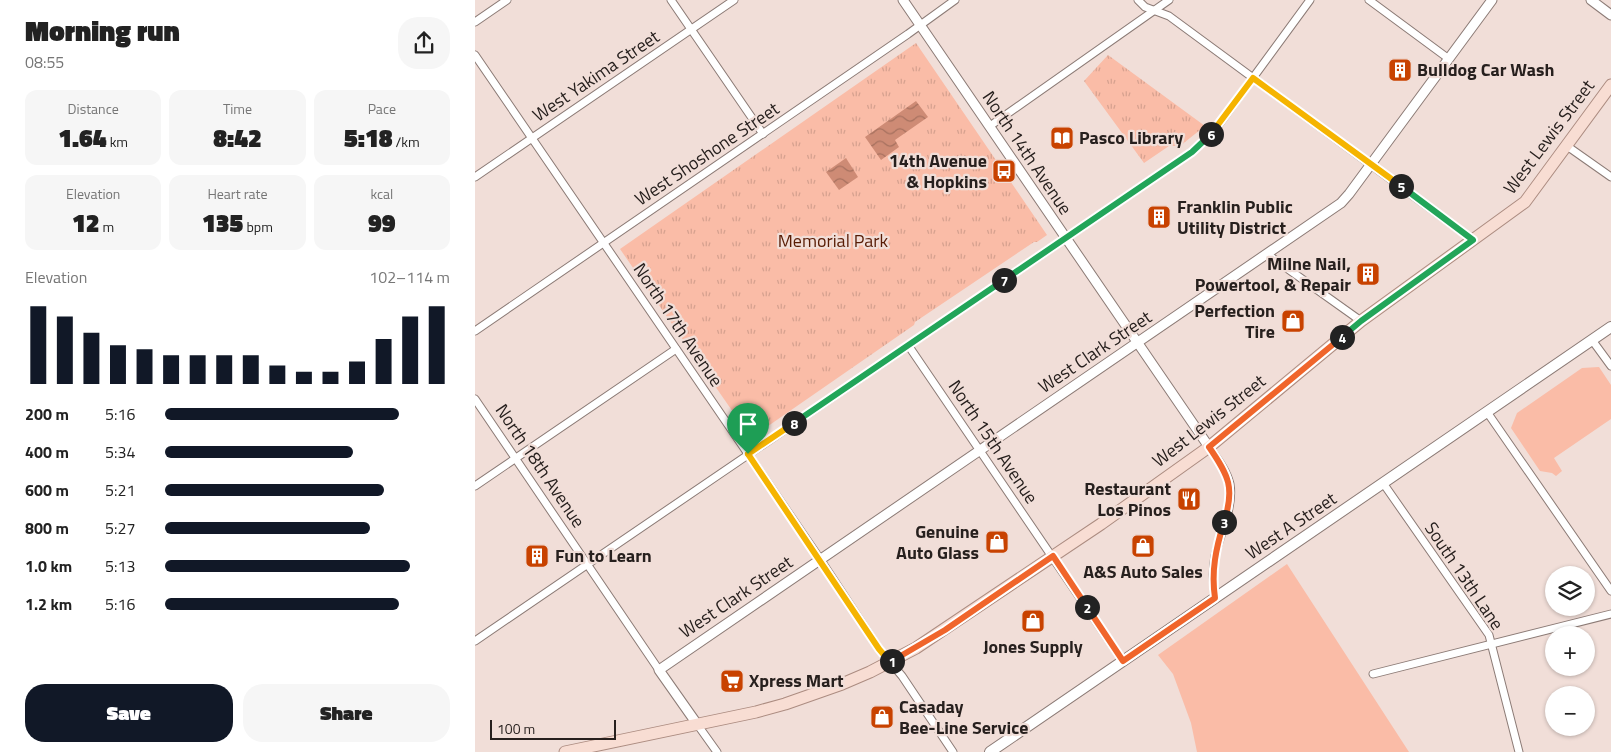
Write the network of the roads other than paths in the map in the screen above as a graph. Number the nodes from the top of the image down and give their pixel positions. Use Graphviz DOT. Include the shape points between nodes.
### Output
graph roads {
  1 [pos="507,0"];
  2 [pos="671,0"];
  3 [pos="734,0"];
  4 [pos="903,0"];
  5 [pos="955,0"];
  6 [pos="1138,0"];
  7 [pos="1169,0"];
  8 [pos="1310,0"];
  9 [pos="1369,0"];
  10 [pos="1491,0"];
  11 [pos="1591,0"];
  12 [pos="1153,11"];
  13 [pos="1611,15"];
  14 [pos="475,22"];
  15 [pos="921,25"];
  16 [pos="691,30"];
  17 [pos="475,55"];
  18 [pos="1449,59"];
  19 [pos="1253,78"];
  20 [pos="1611,84"];
  21 [pos="990,126"];
  22 [pos="763,134"];
  23 [pos="532,138"];
  24 [pos="1567,146"];
  25 [pos="1371,164"];
  26 [pos="475,177"];
  27 [pos="1611,177"];
  28 [pos="1066,238"];
  29 [pos="1473,240"];
  30 [pos="604,243"];
  31 [pos="1267,254"];
  32 [pos="1361,321"];
  33 [pos="1611,327"];
  34 [pos="475,331"];
  35 [pos="1593,340"];
  36 [pos="1137,342"];
  37 [pos="908,346"];
  38 [pos="676,349"];
  39 [pos="1611,366"];
  40 [pos="475,399"];
  41 [pos="1487,412"];
  42 [pos="1209,447"];
  43 [pos="980,450"];
  44 [pos="748,454"];
  45 [pos="516,458"];
  46 [pos="1383,483"];
  47 [pos="475,486"];
  48 [pos="1053,556"];
  49 [pos="820,560"];
  50 [pos="587,564"];
  51 [pos="1611,591"];
  52 [pos="1215,598"];
  53 [pos="1611,614"];
  54 [pos="475,641"];
  55 [pos="1491,644"];
  56 [pos="1123,661"];
  57 [pos="890,662"];
  58 [pos="659,670"];
  59 [pos="1373,674"];
  60 [pos="697,724"];
  61 [pos="565,752"];
  62 [pos="717,752"];
  63 [pos="953,752"];
  64 [pos="990,752"];
  65 [pos="1519,752"];
  1 -- 14 [label="street"];
  2 -- 16 [label="street"];
  3 -- 16 [label="street, West Yakima Street"];
  4 -- 15 [label="street, North 14th Avenue"];
  5 -- 15 [label="street, West Shoshone Street"];
  6 -- 12 [label="street"];
  7 -- 12 [label="street"];
  8 -- 19 [label="street"];
  9 -- 18 [label="street"];
  10 -- 18 [label="street, West Clark Street"];
  11 -- 13 [label="street"];
  12 -- 19 [label="street" via="1169,16"];
  12 -- 21 [label="street"];
  15 -- 21 [label="street, North 14th Avenue"];
  15 -- 22 [label="street, West Shoshone Street"];
  16 -- 22 [label="street"];
  16 -- 23 [label="street, West Yakima Street"];
  17 -- 23 [label="street, North 17th Avenue"];
  18 -- 25 [label="street, West Clark Street"];
  19 -- 25 [label="street"];
  19 -- 28 [label="street" via="1200,145"];
  20 -- 24 [label="main road, West Lewis Street"];
  21 -- 28 [label="street, North 14th Avenue"];
  22 -- 30 [label="street, West Shoshone Street"];
  23 -- 26 [label="street, West Yakima Street"];
  23 -- 30 [label="street, North 17th Avenue"];
  24 -- 27 [label="street"];
  24 -- 29 [label="main road, West Lewis Street" via="1525,202"];
  25 -- 29 [label="street"];
  25 -- 31 [label="street, West Clark Street" via="1341,203"];
  28 -- 36 [label="street, North 14th Avenue"];
  28 -- 37 [label="street"];
  29 -- 32 [label="main road, West Lewis Street"];
  30 -- 34 [label="street, West Shoshone Street"];
  30 -- 38 [label="street, North 17th Avenue"];
  31 -- 32 [label="street"];
  31 -- 36 [label="street, West Clark Street"];
  32 -- 42 [label="main road, West Lewis Street"];
  33 -- 35 [label="main road, West A Street"];
  35 -- 39 [label="street"];
  35 -- 41 [label="main road, West A Street"];
  36 -- 42 [label="street, North 14th Avenue"];
  36 -- 43 [label="street, West Clark Street"];
  37 -- 43 [label="street, North 15th Avenue"];
  37 -- 44 [label="street"];
  38 -- 44 [label="street, North 17th Avenue"];
  38 -- 45 [label="street"];
  40 -- 45 [label="street, North 18th Avenue"];
  41 -- 46 [label="main road, West A Street"];
  41 -- 51 [label="street"];
  42 -- 48 [label="main road, West Lewis Street"];
  42 -- 52 [label="street" via="1230,485 1227,514 1213,569"];
  43 -- 48 [label="street, North 15th Avenue"];
  43 -- 49 [label="street, West Clark Street"];
  44 -- 49 [label="street, North 17th Avenue"];
  44 -- 50 [label="street"];
  45 -- 47 [label="street"];
  45 -- 50 [label="street, North 18th Avenue"];
  46 -- 52 [label="main road, West A Street"];
  46 -- 55 [label="street, South 13th Lane" via="1489,635"];
  48 -- 56 [label="street, North 15th Avenue"];
  48 -- 57 [label="main road, West Lewis Street" via="945,630"];
  49 -- 57 [label="street, North 17th Avenue"];
  49 -- 58 [label="street, West Clark Street"];
  50 -- 54 [label="street"];
  50 -- 58 [label="street, North 18th Avenue"];
  52 -- 56 [label="main road, West A Street"];
  53 -- 55 [label="street"];
  55 -- 59 [label="street"];
  55 -- 65 [label="street, South 13th Lane"];
  56 -- 64 [label="main road, West A Street"];
  57 -- 60 [label="main road, West Lewis Street" via="793,702"];
  57 -- 63 [label="street, North 17th Avenue"];
  58 -- 60 [label="street, North 18th Avenue"];
  60 -- 61 [label="main road, West Lewis Street"];
  60 -- 62 [label="street"];
}
